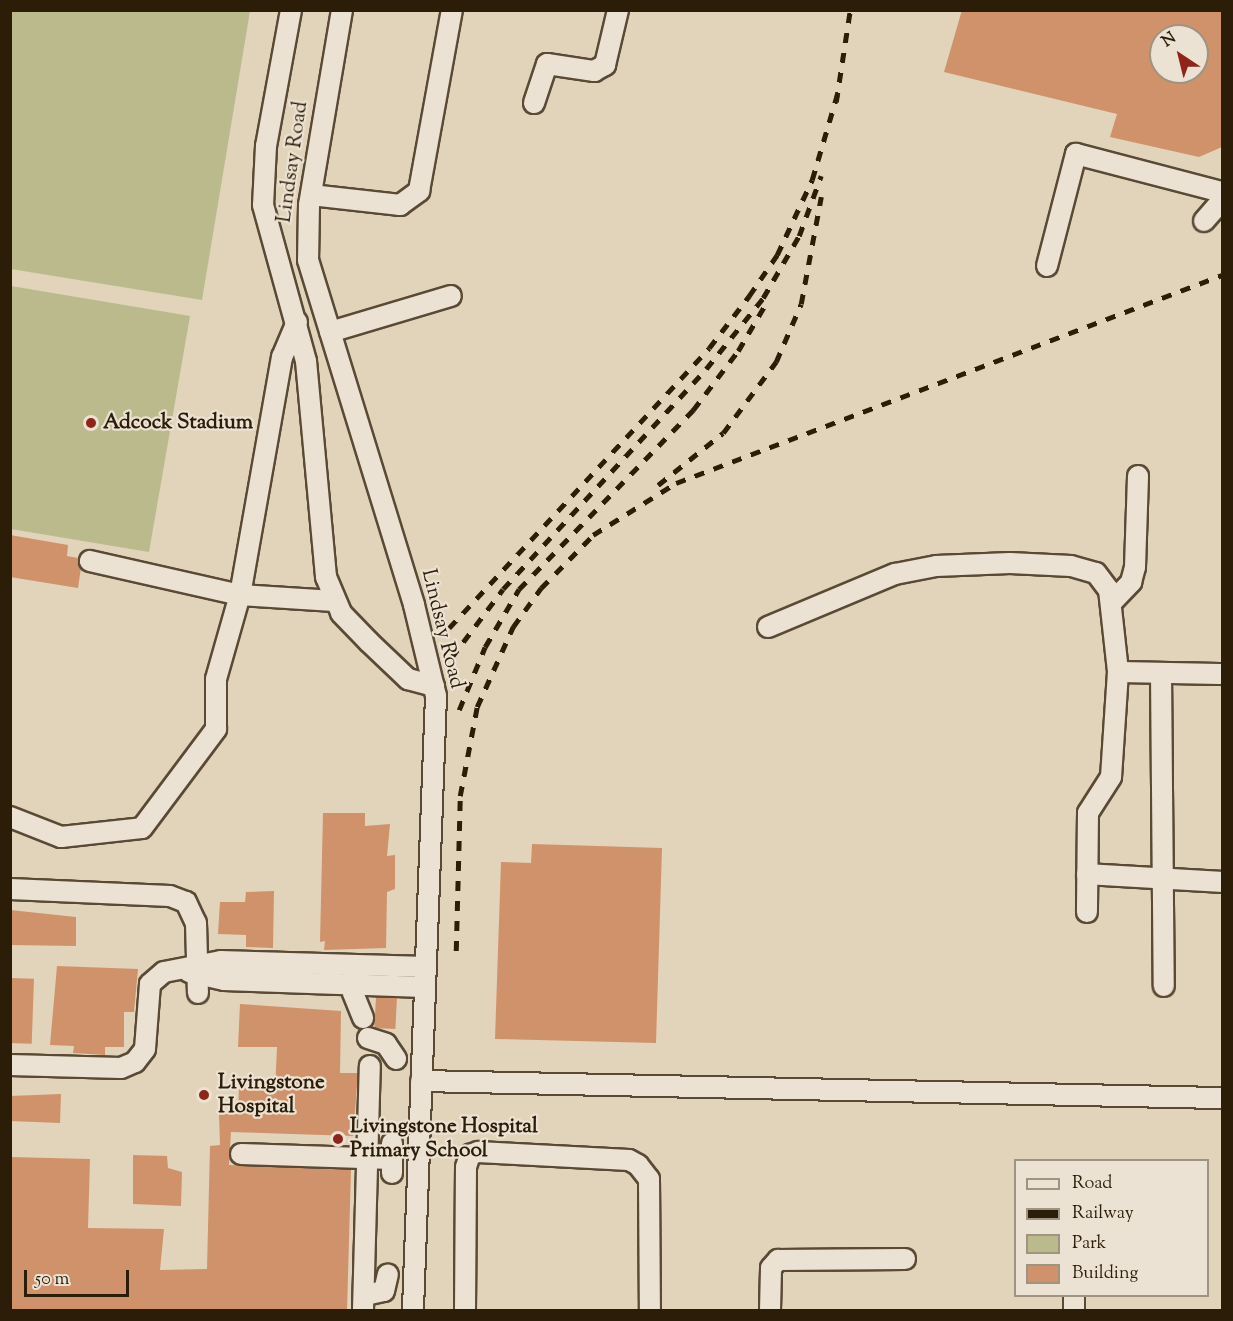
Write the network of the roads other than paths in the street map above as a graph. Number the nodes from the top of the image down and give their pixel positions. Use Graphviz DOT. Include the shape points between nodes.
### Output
graph roads {
  1 [pos="291,10"];
  2 [pos="342,10"];
  3 [pos="452,10"];
  4 [pos="618,10"];
  5 [pos="534,103"];
  6 [pos="1222,192"];
  7 [pos="311,195"];
  8 [pos="1222,200"];
  9 [pos="1204,221"];
  10 [pos="1047,266"];
  11 [pos="451,296"];
  12 [pos="297,322"];
  13 [pos="330,332"];
  14 [pos="1138,477"];
  15 [pos="90,561"];
  16 [pos="240,595"];
  17 [pos="334,601"];
  18 [pos="1112,602"];
  19 [pos="768,627"];
  20 [pos="1118,672"];
  21 [pos="1161,673"];
  22 [pos="1222,674"];
  23 [pos="434,686"];
  24 [pos="10,817"];
  25 [pos="1088,874"];
  26 [pos="1163,881"];
  27 [pos="1222,882"];
  28 [pos="10,889"];
  29 [pos="1087,912"];
  30 [pos="425,967"];
  31 [pos="354,976"];
  32 [pos="199,978"];
  33 [pos="1164,986"];
  34 [pos="424,987"];
  35 [pos="363,1018"];
  36 [pos="368,1038"];
  37 [pos="396,1059"];
  38 [pos="10,1065"];
  39 [pos="370,1066"];
  40 [pos="421,1081"];
  41 [pos="1222,1098"];
  42 [pos="241,1154"];
  43 [pos="368,1159"];
  44 [pos="392,1159"];
  45 [pos="906,1259"];
  46 [pos="388,1274"];
  47 [pos="366,1298"];
  48 [pos="387,1311"];
  49 [pos="413,1311"];
  50 [pos="465,1311"];
  51 [pos="650,1311"];
  52 [pos="770,1311"];
  1 -- 12 [label="street" via="262,178 263,205"];
  2 -- 7 [label="street, Lindsay Road"];
  3 -- 7 [label="street" via="419,191 400,205"];
  4 -- 5 [label="street" via="605,65 594,71 547,64"];
  6 -- 10 [label="street" via="1076,154"];
  7 -- 13 [label="street, Lindsay Road" via="308,260"];
  8 -- 9 [label="street"];
  11 -- 13 [label="street"];
  12 -- 16 [label="street" via="282,357"];
  12 -- 17 [label="street" via="306,361 326,577"];
  13 -- 23 [label="street, Lindsay Road" via="414,605"];
  14 -- 18 [label="street" via="1135,567 1131,582"];
  15 -- 16 [label="street"];
  16 -- 17 [label="street"];
  16 -- 24 [label="street" via="216,680 220,718 216,729 149,823 127,833 61,837"];
  17 -- 23 [label="street" via="402,674"];
  18 -- 19 [label="street" via="1105,582 1086,568 963,562 895,574"];
  18 -- 20 [label="street"];
  20 -- 21 [label="street"];
  20 -- 25 [label="street" via="1111,777 1088,813"];
  21 -- 22 [label="street"];
  21 -- 26 [label="street"];
  23 -- 30 [label="street, Lindsay Road"];
  25 -- 26 [label="street"];
  25 -- 29 [label="street"];
  26 -- 27 [label="street"];
  26 -- 33 [label="street"];
  28 -- 32 [label="street" via="179,899 194,912"];
  30 -- 31 [label="street"];
  30 -- 34 [label="street, Lindsay Road"];
  31 -- 32 [label="street" via="254,961"];
  31 -- 34 [label="street"];
  31 -- 35 [label="street"];
  32 -- 38 [label="street" via="177,969 158,975 150,984 145,1049 135,1062 121,1068"];
  34 -- 40 [label="street, Lindsay Road"];
  36 -- 37 [label="street" via="387,1044"];
  39 -- 43 [label="street"];
  40 -- 41 [label="street"];
  40 -- 49 [label="street, Lindsay Road"];
  42 -- 43 [label="street"];
  43 -- 44 [label="street"];
  43 -- 47 [label="street"];
  45 -- 52 [label="street" via="778,1260 771,1268"];
  46 -- 47 [label="street" via="384,1291"];
  47 -- 48 [label="street"];
  50 -- 51 [label="street" via="466,1167 470,1155 478,1152 629,1160 638,1165 648,1179"];
}
